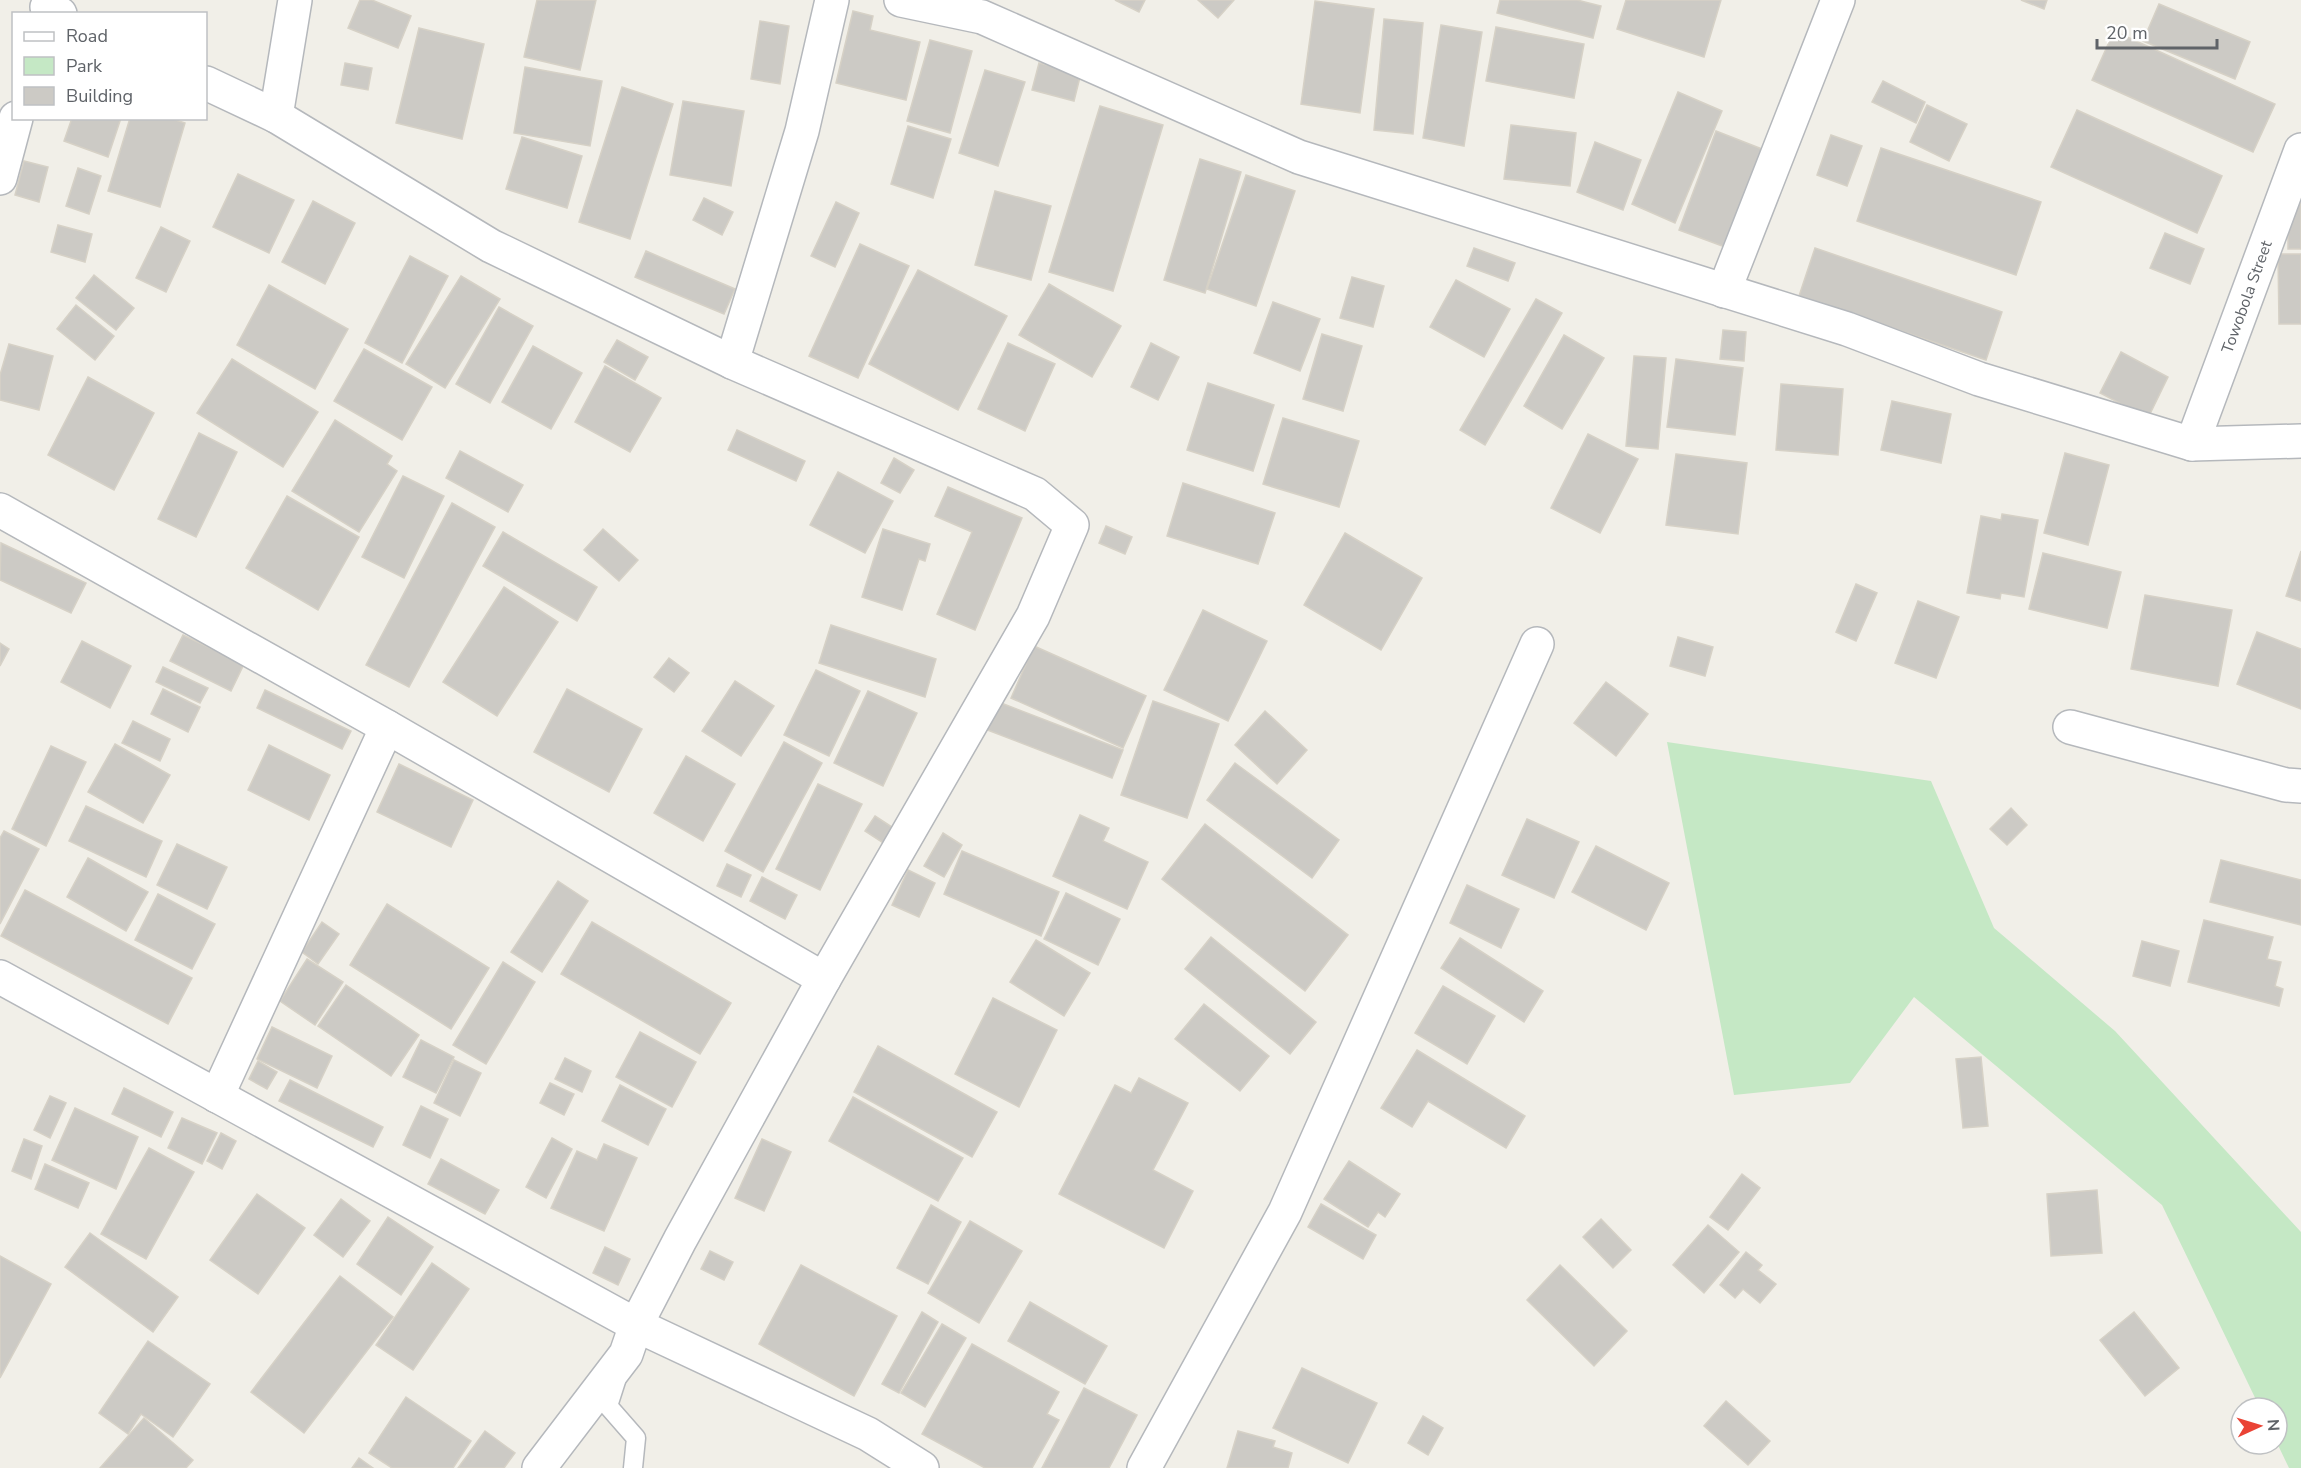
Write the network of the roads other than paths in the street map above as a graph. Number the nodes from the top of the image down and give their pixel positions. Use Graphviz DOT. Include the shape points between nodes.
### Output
graph roads {
  1 [pos="295,0"];
  2 [pos="832,0"];
  3 [pos="901,0"];
  4 [pos="1838,0"];
  5 [pos="207,83"];
  6 [pos="276,116"];
  7 [pos="15,120"];
  8 [pos="2301,150"];
  9 [pos="0,178"];
  10 [pos="1724,291"];
  11 [pos="732,362"];
  12 [pos="2301,441"];
  13 [pos="2192,444"];
  14 [pos="0,510"];
  15 [pos="1537,644"];
  16 [pos="387,727"];
  17 [pos="2070,727"];
  18 [pos="2301,786"];
  19 [pos="0,977"];
  20 [pos="824,979"];
  21 [pos="217,1096"];
  22 [pos="631,1340"];
  23 [pos="539,1468"];
  24 [pos="633,1468"];
  25 [pos="922,1468"];
  26 [pos="1144,1468"];
  1 -- 6 [label="street"];
  2 -- 11 [label="street" via="802,131"];
  3 -- 10 [label="street" via="982,17 1299,157"];
  4 -- 10 [label="street"];
  5 -- 6 [label="street"];
  6 -- 11 [label="street" via="490,246"];
  7 -- 9 [label="street"];
  8 -- 13 [label="street, Towobola Street"];
  10 -- 13 [label="street" via="1847,329 1979,379"];
  11 -- 20 [label="street" via="1035,494 1072,525 1033,616"];
  12 -- 13 [label="street"];
  14 -- 16 [label="street"];
  15 -- 26 [label="street" via="1285,1212"];
  16 -- 20 [label="street"];
  16 -- 21 [label="street"];
  17 -- 18 [label="street"];
  19 -- 21 [label="street"];
  20 -- 22 [label="street" via="680,1240"];
  21 -- 22 [label="street"];
  22 -- 23 [label="street"];
  22 -- 24 [label="lane" via="608,1406 636,1438"];
  22 -- 25 [label="street" via="868,1434"];
}
